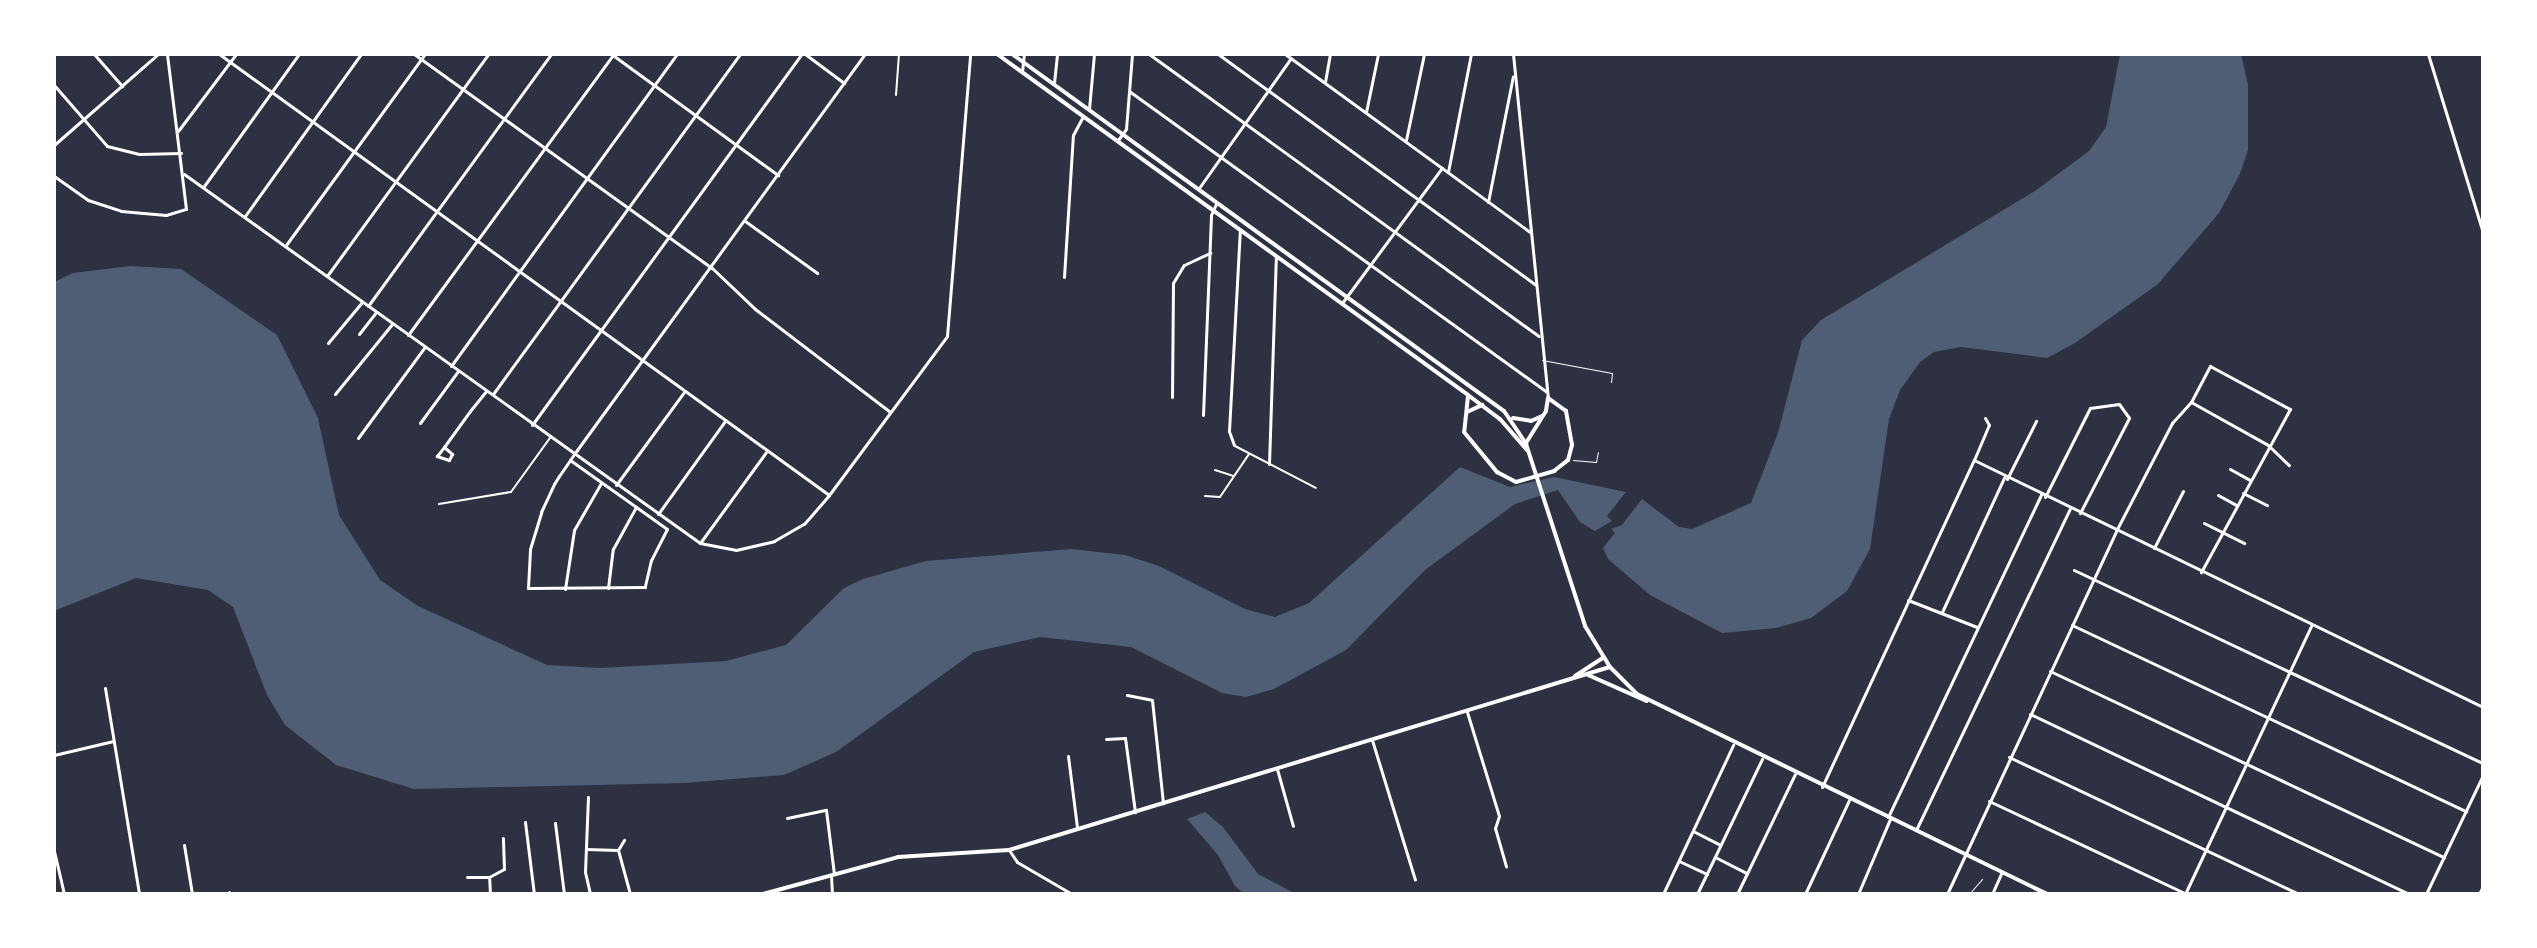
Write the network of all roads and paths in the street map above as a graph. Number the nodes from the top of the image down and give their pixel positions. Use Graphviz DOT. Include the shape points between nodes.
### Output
graph roads {
  1 [pos="94,54"];
  2 [pos="158,54"];
  3 [pos="167,54"];
  4 [pos="219,54"];
  5 [pos="236,54"];
  6 [pos="299,54"];
  7 [pos="361,54"];
  8 [pos="414,54"];
  9 [pos="425,54"];
  10 [pos="488,54"];
  11 [pos="551,54"];
  12 [pos="613,54"];
  13 [pos="677,54"];
  14 [pos="740,54"];
  15 [pos="804,54"];
  16 [pos="865,54"];
  17 [pos="899,54"];
  18 [pos="970,54"];
  19 [pos="997,54"];
  20 [pos="1012,54"];
  21 [pos="1024,54"];
  22 [pos="1057,54"];
  23 [pos="1094,54"];
  24 [pos="1132,54"];
  25 [pos="1149,54"];
  26 [pos="1218,54"];
  27 [pos="1285,54"];
  28 [pos="1330,54"];
  29 [pos="1378,54"];
  30 [pos="1424,54"];
  31 [pos="1471,54"];
  32 [pos="1513,54"];
  33 [pos="2428,54"];
  34 [pos="1291,58"];
  35 [pos="421,59"];
  36 [pos="230,62"];
  37 [pos="1023,62"];
  38 [pos="1514,70"];
  39 [pos="1022,72"];
  40 [pos="1324,82"];
  41 [pos="844,83"];
  42 [pos="1054,83"];
  43 [pos="54,85"];
  44 [pos="654,85"];
  45 [pos="122,86"];
  46 [pos="463,90"];
  47 [pos="1268,90"];
  48 [pos="1129,91"];
  49 [pos="272,92"];
  50 [pos="896,95"];
  51 [pos="1089,109"];
  52 [pos="1366,112"];
  53 [pos="696,115"];
  54 [pos="1083,116"];
  55 [pos="82,120"];
  56 [pos="504,120"];
  57 [pos="313,122"];
  58 [pos="1244,123"];
  59 [pos="178,131"];
  60 [pos="1123,133"];
  61 [pos="1118,140"];
  62 [pos="1406,141"];
  63 [pos="54,145"];
  64 [pos="736,145"];
  65 [pos="545,150"];
  66 [pos="354,152"];
  67 [pos="181,153"];
  68 [pos="1221,155"];
  69 [pos="1442,168"];
  70 [pos="1448,172"];
  71 [pos="184,174"];
  72 [pos="778,175"];
  73 [pos="54,176"];
  74 [pos="586,179"];
  75 [pos="395,182"];
  76 [pos="204,186"];
  77 [pos="1199,188"];
  78 [pos="1420,199"];
  79 [pos="1217,201"];
  80 [pos="1488,202"];
  81 [pos="627,209"];
  82 [pos="1213,210"];
  83 [pos="437,212"];
  84 [pos="245,216"];
  85 [pos="745,221"];
  86 [pos="1240,229"];
  87 [pos="1396,232"];
  88 [pos="1531,233"];
  89 [pos="2483,233"];
  90 [pos="669,238"];
  91 [pos="478,242"];
  92 [pos="286,246"];
  93 [pos="1210,253"];
  94 [pos="1276,255"];
  95 [pos="1373,263"];
  96 [pos="712,268"];
  97 [pos="519,271"];
  98 [pos="817,273"];
  99 [pos="327,276"];
  100 [pos="1064,277"];
  101 [pos="1535,284"];
  102 [pos="1349,296"];
  103 [pos="362,302"];
  104 [pos="560,302"];
  105 [pos="1342,304"];
  106 [pos="368,306"];
  107 [pos="376,312"];
  108 [pos="392,324"];
  109 [pos="601,332"];
  110 [pos="359,334"];
  111 [pos="408,335"];
  112 [pos="1539,336"];
  113 [pos="328,343"];
  114 [pos="424,349"];
  115 [pos="1542,360"];
  116 [pos="642,362"];
  117 [pos="451,366"];
  118 [pos="458,371"];
  119 [pos="1611,382"];
  120 [pos="486,391"];
  121 [pos="684,392"];
  122 [pos="335,394"];
  123 [pos="492,395"];
  124 [pos="1468,395"];
  125 [pos="1548,395"];
  126 [pos="1172,397"];
  127 [pos="2191,402"];
  128 [pos="1482,405"];
  129 [pos="890,412"];
  130 [pos="1467,412"];
  131 [pos="1544,414"];
  132 [pos="1203,415"];
  133 [pos="1510,418"];
  134 [pos="1985,418"];
  135 [pos="725,421"];
  136 [pos="2036,421"];
  137 [pos="420,423"];
  138 [pos="532,425"];
  139 [pos="358,438"];
  140 [pos="550,438"];
  141 [pos="1526,444"];
  142 [pos="1234,445"];
  143 [pos="2268,445"];
  144 [pos="444,447"];
  145 [pos="767,451"];
  146 [pos="1598,452"];
  147 [pos="1249,454"];
  148 [pos="574,455"];
  149 [pos="1532,459"];
  150 [pos="570,460"];
  151 [pos="1568,460"];
  152 [pos="1974,460"];
  153 [pos="1269,464"];
  154 [pos="2289,465"];
  155 [pos="2230,469"];
  156 [pos="1215,470"];
  157 [pos="1234,477"];
  158 [pos="2006,478"];
  159 [pos="2250,480"];
  160 [pos="601,483"];
  161 [pos="616,485"];
  162 [pos="1316,488"];
  163 [pos="2183,491"];
  164 [pos="2243,493"];
  165 [pos="829,495"];
  166 [pos="2218,495"];
  167 [pos="1205,496"];
  168 [pos="2043,496"];
  169 [pos="439,504"];
  170 [pos="2267,505"];
  171 [pos="2236,506"];
  172 [pos="636,507"];
  173 [pos="2070,509"];
  174 [pos="658,514"];
  175 [pos="2080,514"];
  176 [pos="2204,523"];
  177 [pos="2116,531"];
  178 [pos="2223,532"];
  179 [pos="700,543"];
  180 [pos="2244,543"];
  181 [pos="2154,549"];
  182 [pos="2074,570"];
  183 [pos="2201,572"];
  184 [pos="2094,579"];
  185 [pos="608,588"];
  186 [pos="565,589"];
  187 [pos="1908,600"];
  188 [pos="1942,612"];
  189 [pos="2072,625"];
  190 [pos="2311,625"];
  191 [pos="1977,627"];
  192 [pos="1603,658"];
  193 [pos="1610,667"];
  194 [pos="2050,671"];
  195 [pos="2289,672"];
  196 [pos="1586,674"];
  197 [pos="1575,676"];
  198 [pos="105,688"];
  199 [pos="1127,695"];
  200 [pos="1647,701"];
  201 [pos="2483,707"];
  202 [pos="1467,712"];
  203 [pos="2030,714"];
  204 [pos="2268,718"];
  205 [pos="1106,739"];
  206 [pos="1372,740"];
  207 [pos="114,741"];
  208 [pos="1733,745"];
  209 [pos="54,755"];
  210 [pos="1068,756"];
  211 [pos="2009,757"];
  212 [pos="1762,759"];
  213 [pos="2483,763"];
  214 [pos="2246,764"];
  215 [pos="1277,769"];
  216 [pos="1795,774"];
  217 [pos="2483,775"];
  218 [pos="1822,787"];
  219 [pos="588,797"];
  220 [pos="1849,800"];
  221 [pos="1989,801"];
  222 [pos="1163,803"];
  223 [pos="2226,807"];
  224 [pos="2466,811"];
  225 [pos="1135,812"];
  226 [pos="787,818"];
  227 [pos="1889,819"];
  228 [pos="525,822"];
  229 [pos="555,823"];
  230 [pos="1293,826"];
  231 [pos="1078,829"];
  232 [pos="1693,831"];
  233 [pos="1916,831"];
  234 [pos="503,838"];
  235 [pos="624,840"];
  236 [pos="184,845"];
  237 [pos="1720,845"];
  238 [pos="586,849"];
  239 [pos="618,850"];
  240 [pos="1009,850"];
  241 [pos="2206,850"];
  242 [pos="54,851"];
  243 [pos="1965,854"];
  244 [pos="1715,857"];
  245 [pos="2444,857"];
  246 [pos="1679,861"];
  247 [pos="1506,866"];
  248 [pos="2002,872"];
  249 [pos="1747,873"];
  250 [pos="1707,874"];
  251 [pos="832,875"];
  252 [pos="467,877"];
  253 [pos="489,877"];
  254 [pos="1982,879"];
  255 [pos="1415,880"];
  256 [pos="2483,886"];
  257 [pos="64,894"];
  258 [pos="139,894"];
  259 [pos="192,894"];
  260 [pos="490,894"];
  261 [pos="534,894"];
  262 [pos="564,894"];
  263 [pos="590,894"];
  264 [pos="630,894"];
  265 [pos="763,894"];
  266 [pos="832,894"];
  267 [pos="1072,894"];
  268 [pos="1663,894"];
  269 [pos="1697,894"];
  270 [pos="1737,894"];
  271 [pos="1805,894"];
  272 [pos="1858,894"];
  273 [pos="1947,894"];
  274 [pos="1969,894"];
  275 [pos="1992,894"];
  276 [pos="2047,894"];
  277 [pos="2186,894"];
  278 [pos="2299,894"];
  279 [pos="2409,894"];
  280 [pos="2426,894"];
  281 [pos="2479,894"];
  1 -- 45 [label="street"];
  2 -- 45 [label="street"];
  3 -- 59 [label="street"];
  4 -- 36 [label="street"];
  5 -- 36 [label="street"];
  6 -- 49 [label="street"];
  7 -- 57 [label="street"];
  8 -- 35 [label="street"];
  9 -- 35 [label="street"];
  10 -- 46 [label="street"];
  11 -- 56 [label="street"];
  12 -- 44 [label="street"];
  12 -- 65 [label="street"];
  13 -- 44 [label="street"];
  14 -- 53 [label="street"];
  15 -- 41 [label="street"];
  15 -- 64 [label="street"];
  16 -- 41 [label="street"];
  17 -- 50 [label="street"];
  18 -- 129 [label="street" via="950,327"];
  19 -- 39 [label="main road"];
  20 -- 37 [label="main road"];
  21 -- 37 [label="street"];
  22 -- 42 [label="street"];
  23 -- 51 [label="street"];
  24 -- 48 [label="street"];
  25 -- 58 [label="street"];
  26 -- 47 [label="street"];
  27 -- 34 [label="street"];
  28 -- 40 [label="street"];
  29 -- 52 [label="street"];
  30 -- 62 [label="street"];
  31 -- 70 [label="street"];
  32 -- 38 [label="street"];
  33 -- 89 [label="street"];
  34 -- 40 [label="street"];
  34 -- 47 [label="street"];
  35 -- 46 [label="street"];
  35 -- 66 [label="street"];
  36 -- 49 [label="street"];
  36 -- 59 [label="street"];
  37 -- 39 [label="street"];
  37 -- 42 [label="main road"];
  38 -- 80 [label="street"];
  38 -- 88 [label="street"];
  39 -- 54 [label="main road"];
  40 -- 52 [label="street"];
  41 -- 72 [label="street"];
  42 -- 51 [label="main road"];
  43 -- 55 [label="street"];
  44 -- 53 [label="street"];
  44 -- 74 [label="street"];
  45 -- 55 [label="street"];
  46 -- 56 [label="street"];
  46 -- 75 [label="street"];
  47 -- 58 [label="street"];
  47 -- 78 [label="street"];
  48 -- 60 [label="street"];
  48 -- 68 [label="street"];
  49 -- 57 [label="street"];
  49 -- 76 [label="street"];
  51 -- 60 [label="main road"];
  52 -- 62 [label="street"];
  53 -- 64 [label="street"];
  53 -- 81 [label="street"];
  54 -- 61 [label="main road"];
  54 -- 100 [label="street" via="1072,145"];
  55 -- 63 [label="street"];
  55 -- 67 [label="street" via="113,149"];
  56 -- 65 [label="street"];
  56 -- 83 [label="street"];
  57 -- 66 [label="street"];
  57 -- 84 [label="street"];
  58 -- 68 [label="street"];
  58 -- 87 [label="street"];
  59 -- 67 [label="street"];
  60 -- 61 [label="street"];
  60 -- 77 [label="main road"];
  61 -- 82 [label="main road"];
  62 -- 69 [label="street"];
  64 -- 72 [label="street"];
  64 -- 90 [label="street"];
  65 -- 74 [label="street"];
  65 -- 91 [label="street"];
  66 -- 75 [label="street"];
  66 -- 92 [label="street"];
  67 -- 71 [label="street"];
  68 -- 77 [label="street"];
  68 -- 95 [label="street"];
  69 -- 70 [label="street"];
  69 -- 78 [label="street"];
  70 -- 80 [label="street"];
  71 -- 73 [label="street" via="188,206 166,215 104,206"];
  71 -- 76 [label="street"];
  72 -- 85 [label="street"];
  74 -- 81 [label="street"];
  74 -- 97 [label="street"];
  75 -- 83 [label="street"];
  75 -- 99 [label="street"];
  76 -- 84 [label="street"];
  77 -- 79 [label="main road"];
  78 -- 87 [label="street"];
  78 -- 101 [label="street"];
  79 -- 82 [label="street"];
  79 -- 102 [label="main road"];
  80 -- 88 [label="street"];
  81 -- 90 [label="street"];
  81 -- 104 [label="street"];
  82 -- 86 [label="main road"];
  82 -- 93 [label="street"];
  83 -- 91 [label="street"];
  83 -- 106 [label="street"];
  84 -- 92 [label="street"];
  85 -- 96 [label="street"];
  85 -- 98 [label="street"];
  86 -- 94 [label="main road"];
  86 -- 142 [label="street" via="1229,431"];
  87 -- 95 [label="street"];
  87 -- 112 [label="street"];
  88 -- 101 [label="street"];
  90 -- 96 [label="street"];
  90 -- 109 [label="street"];
  91 -- 97 [label="street"];
  91 -- 111 [label="street"];
  92 -- 99 [label="street"];
  93 -- 126 [label="street" via="1184,265 1173,283"];
  93 -- 132 [label="street"];
  94 -- 105 [label="main road"];
  94 -- 153 [label="street"];
  95 -- 102 [label="street"];
  95 -- 125 [label="street"];
  96 -- 116 [label="street"];
  96 -- 129 [label="street" via="755,309"];
  97 -- 104 [label="street"];
  97 -- 117 [label="street"];
  99 -- 103 [label="street"];
  101 -- 112 [label="street"];
  102 -- 105 [label="street"];
  102 -- 133 [label="main road"];
  103 -- 106 [label="street"];
  103 -- 113 [label="street"];
  104 -- 109 [label="street"];
  104 -- 123 [label="street"];
  105 -- 124 [label="main road"];
  106 -- 107 [label="street"];
  107 -- 108 [label="street"];
  107 -- 110 [label="street"];
  108 -- 111 [label="street"];
  108 -- 122 [label="street"];
  109 -- 116 [label="street"];
  109 -- 138 [label="street"];
  111 -- 114 [label="street"];
  112 -- 115 [label="street"];
  114 -- 117 [label="street"];
  114 -- 139 [label="street"];
  115 -- 119 [label="lane" via="1612,373"];
  115 -- 125 [label="street"];
  116 -- 121 [label="street"];
  116 -- 148 [label="street"];
  117 -- 118 [label="street"];
  118 -- 120 [label="street"];
  118 -- 137 [label="street"];
  120 -- 123 [label="street"];
  120 -- 144 [label="street"];
  121 -- 135 [label="street"];
  121 -- 161 [label="street"];
  123 -- 138 [label="street"];
  124 -- 128 [label="main road"];
  124 -- 130 [label="main road"];
  125 -- 131 [label="main road"];
  125 -- 151 [label="main road" via="1568,414"];
  127 -- 143 [label="street"];
  127 -- 143 [label="street" via="2210,366 2289,406"];
  127 -- 177 [label="street" via="2172,423"];
  128 -- 130 [label="main road"];
  128 -- 149 [label="main road" via="1507,425"];
  129 -- 165 [label="street"];
  130 -- 151 [label="main road" via="1464,432 1510,481 1550,473"];
  131 -- 133 [label="main road" via="1531,421"];
  131 -- 141 [label="main road"];
  133 -- 141 [label="main road"];
  134 -- 152 [label="street" via="1989,425"];
  135 -- 145 [label="street"];
  135 -- 174 [label="street"];
  136 -- 158 [label="street"];
  138 -- 140 [label="street"];
  140 -- 148 [label="street"];
  140 -- 169 [label="street" via="511,492"];
  141 -- 149 [label="main road"];
  142 -- 147 [label="street"];
  143 -- 154 [label="street"];
  143 -- 159 [label="street"];
  145 -- 165 [label="street"];
  145 -- 179 [label="street"];
  146 -- 151 [label="lane" via="1596,462"];
  147 -- 153 [label="street"];
  147 -- 157 [label="street"];
  148 -- 150 [label="street"];
  148 -- 161 [label="street"];
  149 -- 192 [label="main road" via="1580,615"];
  150 -- 160 [label="street"];
  150 -- 186 [label="street" via="546,499 533,534 525,583 531,590"];
  152 -- 158 [label="street"];
  152 -- 187 [label="street"];
  153 -- 162 [label="street"];
  155 -- 159 [label="street"];
  156 -- 157 [label="street"];
  157 -- 167 [label="street" via="1220,497"];
  158 -- 168 [label="street"];
  158 -- 188 [label="street"];
  159 -- 164 [label="street"];
  160 -- 172 [label="street"];
  160 -- 186 [label="street" via="574,530"];
  161 -- 174 [label="street"];
  163 -- 181 [label="street"];
  164 -- 170 [label="street"];
  164 -- 171 [label="street"];
  165 -- 179 [label="street" via="804,524 774,541 736,550"];
  166 -- 171 [label="street"];
  168 -- 173 [label="street"];
  168 -- 175 [label="street" via="2090,408 2119,404 2129,418"];
  168 -- 191 [label="street"];
  171 -- 178 [label="street"];
  172 -- 185 [label="street" via="613,549"];
  172 -- 185 [label="street" via="667,531 651,560 645,586"];
  173 -- 175 [label="street"];
  173 -- 233 [label="street"];
  174 -- 179 [label="street"];
  175 -- 177 [label="street"];
  176 -- 178 [label="street"];
  177 -- 181 [label="street"];
  177 -- 184 [label="street"];
  178 -- 180 [label="street"];
  178 -- 183 [label="street"];
  181 -- 183 [label="street"];
  182 -- 184 [label="street"];
  183 -- 190 [label="street"];
  184 -- 189 [label="street"];
  184 -- 195 [label="street"];
  185 -- 186 [label="street"];
  187 -- 188 [label="street"];
  187 -- 218 [label="street"];
  188 -- 191 [label="street"];
  189 -- 194 [label="street"];
  189 -- 204 [label="street"];
  190 -- 195 [label="street"];
  190 -- 201 [label="street"];
  191 -- 227 [label="street"];
  192 -- 193 [label="main road"];
  192 -- 197 [label="main road"];
  193 -- 196 [label="main road"];
  193 -- 200 [label="main road"];
  194 -- 203 [label="street"];
  194 -- 214 [label="street"];
  195 -- 204 [label="street"];
  195 -- 213 [label="street"];
  196 -- 197 [label="main road"];
  196 -- 200 [label="main road"];
  197 -- 202 [label="main road"];
  198 -- 207 [label="street"];
  199 -- 222 [label="street" via="1152,700"];
  200 -- 208 [label="main road"];
  202 -- 206 [label="main road"];
  202 -- 247 [label="street" via="1499,816 1495,828"];
  203 -- 211 [label="street"];
  203 -- 223 [label="street"];
  204 -- 214 [label="street"];
  204 -- 224 [label="street"];
  205 -- 225 [label="street" via="1125,738"];
  206 -- 215 [label="main road"];
  206 -- 255 [label="street"];
  207 -- 209 [label="street"];
  207 -- 258 [label="street"];
  208 -- 212 [label="main road"];
  208 -- 232 [label="street"];
  210 -- 231 [label="street"];
  211 -- 221 [label="street"];
  211 -- 241 [label="street"];
  212 -- 216 [label="main road"];
  212 -- 237 [label="street"];
  214 -- 223 [label="street"];
  214 -- 245 [label="street"];
  215 -- 222 [label="main road"];
  215 -- 230 [label="street"];
  216 -- 218 [label="main road"];
  216 -- 249 [label="street"];
  217 -- 224 [label="street"];
  218 -- 220 [label="main road"];
  219 -- 238 [label="street"];
  220 -- 227 [label="main road"];
  220 -- 271 [label="street"];
  221 -- 243 [label="street"];
  221 -- 277 [label="street"];
  222 -- 225 [label="main road"];
  223 -- 241 [label="street"];
  223 -- 279 [label="street"];
  224 -- 245 [label="street"];
  225 -- 231 [label="main road"];
  226 -- 251 [label="street" via="826,810"];
  227 -- 233 [label="main road"];
  227 -- 272 [label="street"];
  228 -- 261 [label="street"];
  229 -- 262 [label="street"];
  231 -- 240 [label="main road"];
  232 -- 237 [label="street"];
  232 -- 246 [label="street"];
  233 -- 243 [label="main road"];
  234 -- 253 [label="street" via="504,869"];
  235 -- 239 [label="street"];
  236 -- 259 [label="street"];
  237 -- 244 [label="street"];
  238 -- 239 [label="street"];
  238 -- 263 [label="street"];
  239 -- 264 [label="street"];
  240 -- 251 [label="main road" via="904,856"];
  240 -- 267 [label="street" via="1017,862"];
  241 -- 277 [label="street"];
  241 -- 278 [label="street"];
  242 -- 257 [label="street"];
  243 -- 248 [label="main road"];
  243 -- 273 [label="street"];
  244 -- 249 [label="street"];
  244 -- 250 [label="street"];
  245 -- 280 [label="street"];
  246 -- 250 [label="street"];
  246 -- 268 [label="street"];
  248 -- 275 [label="street"];
  248 -- 276 [label="main road"];
  249 -- 270 [label="street"];
  250 -- 269 [label="street"];
  251 -- 265 [label="main road"];
  251 -- 266 [label="street"];
  252 -- 253 [label="street"];
  253 -- 260 [label="street"];
  254 -- 274 [label="lane"];
  256 -- 281 [label="street"];
}
